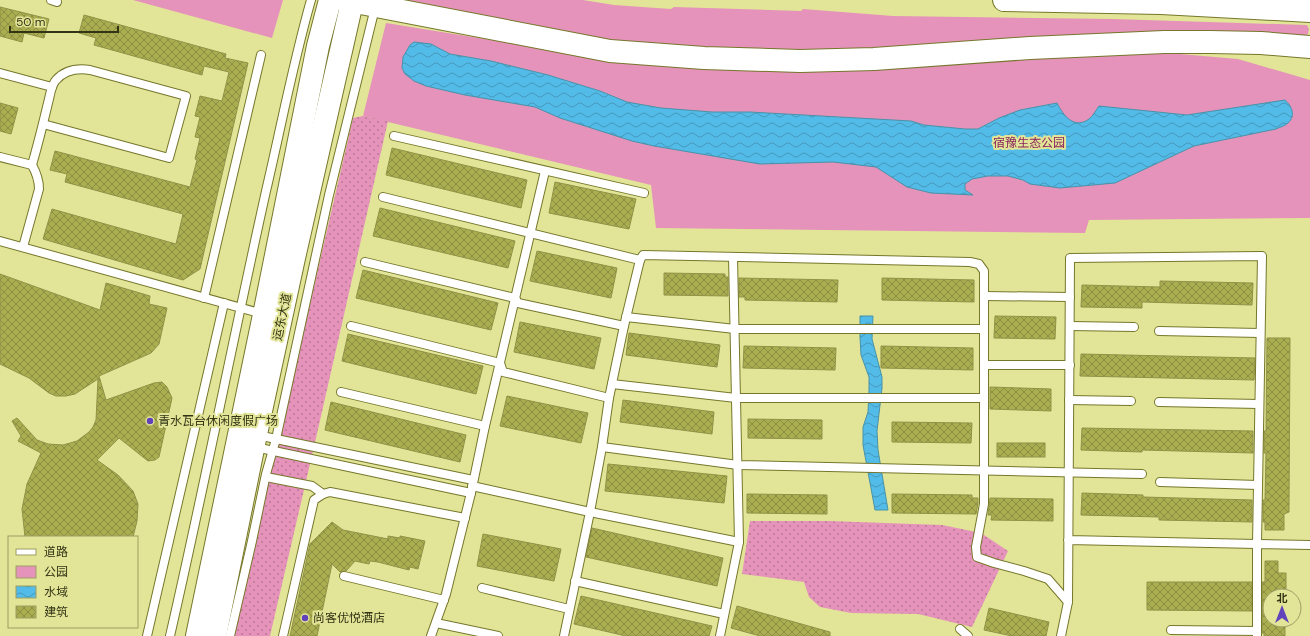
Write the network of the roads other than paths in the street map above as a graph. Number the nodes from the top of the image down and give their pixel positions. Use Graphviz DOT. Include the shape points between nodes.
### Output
graph roads {
  1 [pos="311,0"];
  2 [pos="330,0"];
  3 [pos="1004,0"];
  4 [pos="350,1"];
  5 [pos="1310,10"];
  6 [pos="373,16"];
  7 [pos="1310,42"];
  8 [pos="1260,43"];
  9 [pos="1310,47"];
  10 [pos="261,55"];
  11 [pos="0,73"];
  12 [pos="52,87"];
  13 [pos="43,124"];
  14 [pos="394,136"];
  15 [pos="0,157"];
  16 [pos="32,165"];
  17 [pos="546,171"];
  18 [pos="644,193"];
  19 [pos="383,197"];
  20 [pos="531,234"];
  21 [pos="0,240"];
  22 [pos="23,247"];
  23 [pos="733,257"];
  24 [pos="640,260"];
  25 [pos="365,262"];
  26 [pos="984,296"];
  27 [pos="1070,297"];
  28 [pos="204,298"];
  29 [pos="515,298"];
  30 [pos="224,303"];
  31 [pos="240,308"];
  32 [pos="264,314"];
  33 [pos="626,317"];
  34 [pos="351,326"];
  35 [pos="624,326"];
  36 [pos="1070,326"];
  37 [pos="1134,327"];
  38 [pos="735,329"];
  39 [pos="984,329"];
  40 [pos="1159,331"];
  41 [pos="1260,333"];
  42 [pos="500,363"];
  43 [pos="984,365"];
  44 [pos="1070,365"];
  45 [pos="612,384"];
  46 [pos="341,392"];
  47 [pos="610,398"];
  48 [pos="736,398"];
  49 [pos="984,398"];
  50 [pos="1069,400"];
  51 [pos="1132,401"];
  52 [pos="1159,402"];
  53 [pos="1259,404"];
  54 [pos="485,426"];
  55 [pos="264,443"];
  56 [pos="602,447"];
  57 [pos="738,465"];
  58 [pos="984,471"];
  59 [pos="1069,472"];
  60 [pos="1142,474"];
  61 [pos="266,477"];
  62 [pos="1160,482"];
  63 [pos="1258,485"];
  64 [pos="472,486"];
  65 [pos="323,494"];
  66 [pos="590,512"];
  67 [pos="465,518"];
  68 [pos="1068,540"];
  69 [pos="739,542"];
  70 [pos="1257,544"];
  71 [pos="1310,545"];
  72 [pos="344,576"];
  73 [pos="575,581"];
  74 [pos="482,588"];
  75 [pos="444,600"];
  76 [pos="1068,602"];
  77 [pos="570,609"];
  78 [pos="724,614"];
  79 [pos="436,623"];
  80 [pos="960,629"];
  81 [pos="1170,630"];
  82 [pos="1257,634"];
  83 [pos="147,636"];
  84 [pos="170,636"];
  85 [pos="216,636"];
  86 [pos="282,636"];
  87 [pos="431,636"];
  88 [pos="498,636"];
  89 [pos="564,636"];
  90 [pos="720,636"];
  91 [pos="968,636"];
  92 [pos="1061,636"];
  1 -- 31 [label="lane"];
  2 -- 32 [label="main road, 运东大道" via="318,46"];
  3 -- 5 [label="main road" via="1161,3"];
  4 -- 8 [label="main road" via="610,51 704,58 800,61 1148,43"];
  4 -- 55 [label="main road, 运东大道" via="294,258"];
  6 -- 55 [label="lane"];
  7 -- 8 [label="main road"];
  8 -- 9 [label="main road"];
  10 -- 28 [label="lane"];
  11 -- 12 [label="lane"];
  12 -- 13 [label="lane"];
  12 -- 13 [label="lane" via="54,81 63,73 80,68 186,96 169,158"];
  13 -- 16 [label="lane"];
  14 -- 17 [label="lane"];
  15 -- 16 [label="lane"];
  16 -- 22 [label="lane" via="39,189"];
  17 -- 18 [label="lane"];
  17 -- 20 [label="lane"];
  19 -- 20 [label="lane"];
  20 -- 24 [label="lane"];
  20 -- 29 [label="lane"];
  21 -- 22 [label="lane"];
  22 -- 28 [label="lane"];
  23 -- 24 [label="lane" via="643,255"];
  23 -- 26 [label="lane" via="970,262 979,264 984,271"];
  23 -- 38 [label="lane"];
  24 -- 33 [label="lane"];
  25 -- 29 [label="lane"];
  26 -- 27 [label="lane"];
  26 -- 39 [label="lane"];
  27 -- 36 [label="lane"];
  27 -- 41 [label="lane" via="1070,258 1262,256"];
  28 -- 30 [label="lane"];
  29 -- 35 [label="lane" via="518,303"];
  29 -- 42 [label="lane"];
  30 -- 31 [label="lane"];
  30 -- 83 [label="lane"];
  31 -- 32 [label="lane"];
  31 -- 84 [label="lane"];
  32 -- 85 [label="main road, 运东大道"];
  33 -- 35 [label="lane"];
  33 -- 38 [label="lane"];
  34 -- 42 [label="lane"];
  35 -- 45 [label="lane"];
  36 -- 37 [label="lane"];
  36 -- 44 [label="lane"];
  38 -- 39 [label="lane"];
  38 -- 48 [label="lane"];
  39 -- 43 [label="lane"];
  40 -- 41 [label="lane"];
  41 -- 53 [label="lane"];
  42 -- 47 [label="lane" via="503,372"];
  42 -- 54 [label="lane"];
  43 -- 44 [label="lane"];
  43 -- 49 [label="lane"];
  44 -- 50 [label="lane"];
  45 -- 47 [label="lane"];
  45 -- 48 [label="lane"];
  46 -- 54 [label="lane"];
  47 -- 56 [label="lane"];
  48 -- 49 [label="lane"];
  48 -- 57 [label="lane"];
  49 -- 58 [label="lane"];
  50 -- 51 [label="lane"];
  50 -- 59 [label="lane"];
  52 -- 53 [label="lane"];
  53 -- 63 [label="lane"];
  54 -- 64 [label="lane"];
  55 -- 61 [label="lane"];
  55 -- 64 [label="lane"];
  55 -- 64 [label="lane"];
  55 -- 85 [label="main road, 运东大道"];
  56 -- 57 [label="lane"];
  56 -- 66 [label="lane"];
  57 -- 58 [label="lane"];
  57 -- 69 [label="lane"];
  58 -- 59 [label="lane"];
  58 -- 76 [label="lane" via="984,504 976,547 977,557 1048,579"];
  59 -- 60 [label="lane"];
  59 -- 68 [label="lane"];
  61 -- 65 [label="lane" via="312,486"];
  61 -- 85 [label="lane" via="252,541"];
  62 -- 63 [label="lane"];
  63 -- 70 [label="lane"];
  64 -- 66 [label="lane"];
  64 -- 67 [label="lane"];
  65 -- 67 [label="lane" via="330,492"];
  65 -- 86 [label="lane" via="314,500"];
  66 -- 69 [label="lane"];
  66 -- 73 [label="lane"];
  67 -- 75 [label="lane"];
  68 -- 70 [label="lane"];
  68 -- 76 [label="lane"];
  69 -- 78 [label="lane"];
  70 -- 71 [label="lane"];
  70 -- 82 [label="lane"];
  72 -- 75 [label="lane"];
  73 -- 77 [label="lane"];
  73 -- 78 [label="lane"];
  74 -- 77 [label="lane"];
  75 -- 79 [label="lane"];
  76 -- 92 [label="lane"];
  77 -- 89 [label="lane"];
  78 -- 90 [label="lane"];
  79 -- 87 [label="lane"];
  79 -- 88 [label="lane"];
  80 -- 91 [label="lane"];
  81 -- 82 [label="lane"];
}
